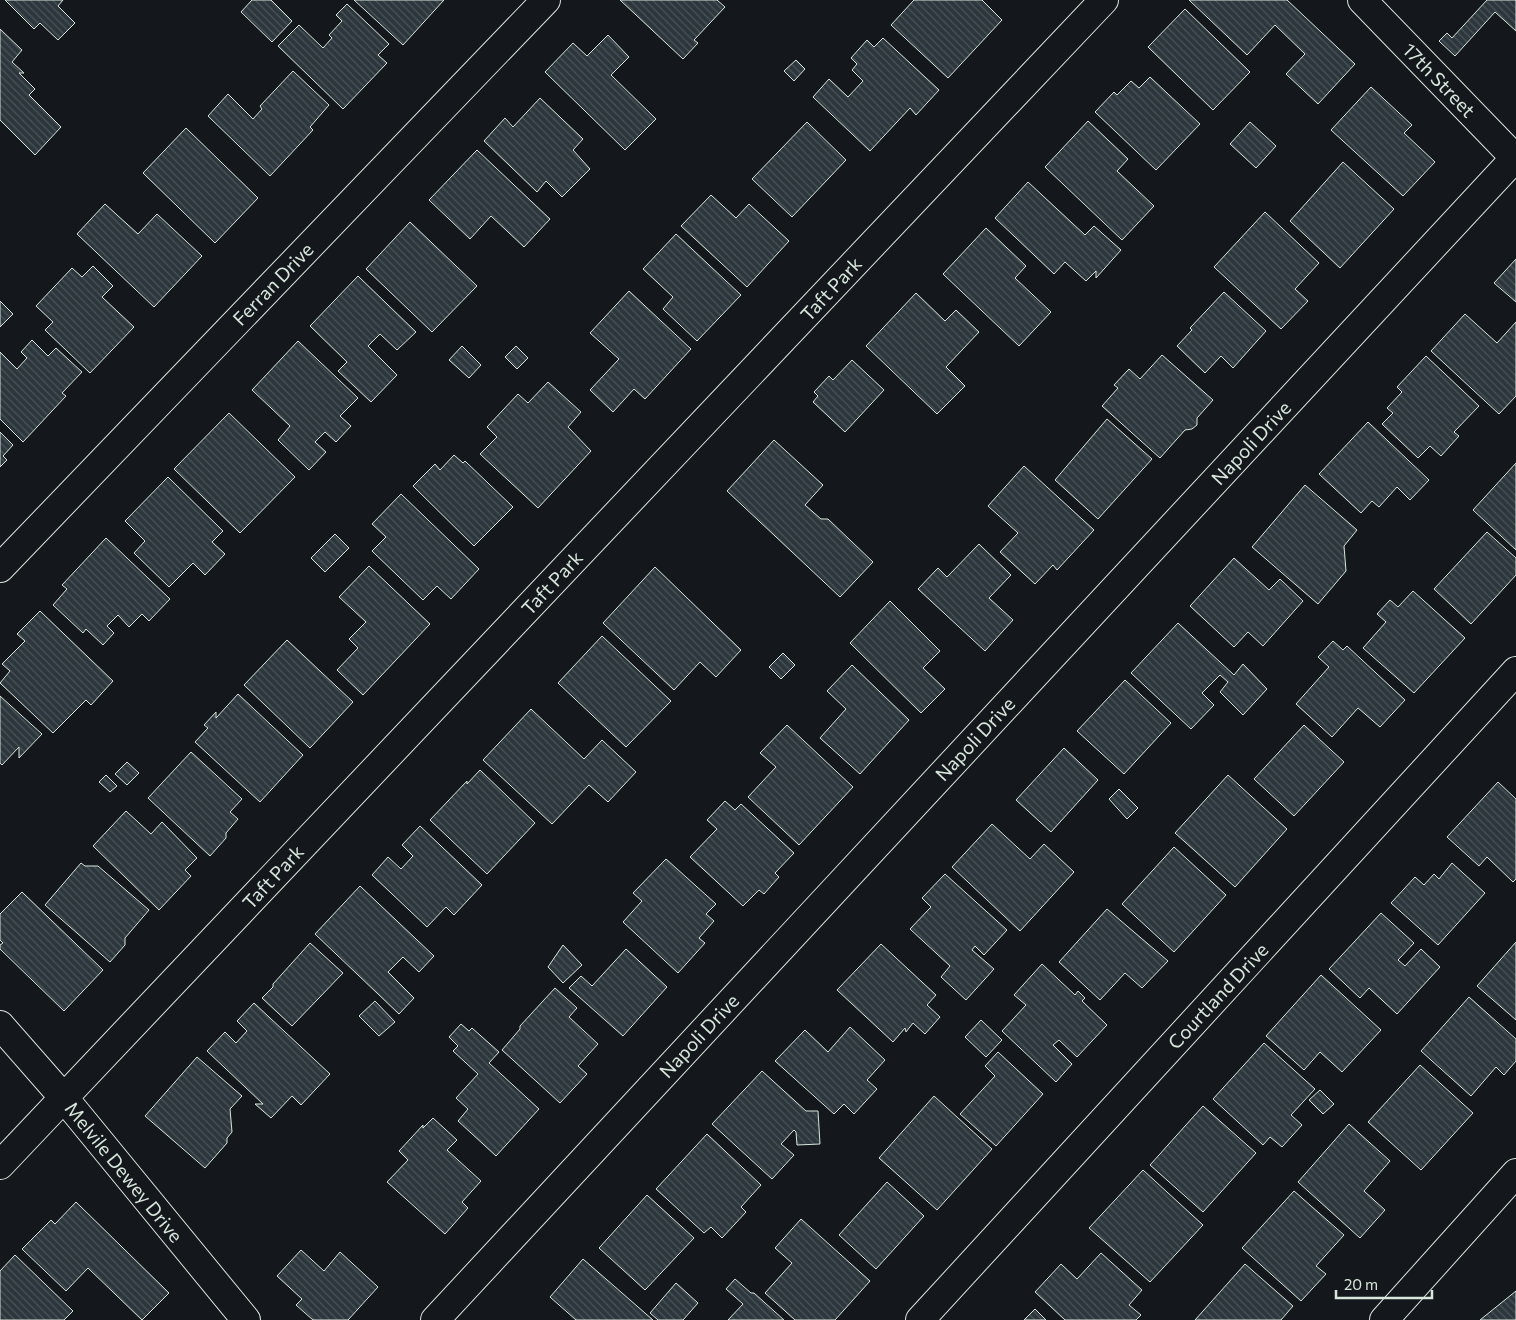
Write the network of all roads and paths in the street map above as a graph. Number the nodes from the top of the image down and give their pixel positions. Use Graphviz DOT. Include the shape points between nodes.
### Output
graph roads {
  1 [pos="546,0"];
  2 [pos="1104,0"];
  3 [pos="1362,0"];
  4 [pos="1516,159"];
  5 [pos="0,568"];
  6 [pos="1516,671"];
  7 [pos="0,1025"];
  8 [pos="64,1098"];
  9 [pos="0,1165"];
  10 [pos="1516,1173"];
  11 [pos="246,1320"];
  12 [pos="435,1320"];
  13 [pos="920,1320"];
  14 [pos="1384,1320"];
  1 -- 5 [label="street, Ferran Drive"];
  2 -- 8 [label="street, Taft Park"];
  3 -- 4 [label="street, 17th Street"];
  4 -- 12 [label="street, Napoli Drive"];
  6 -- 13 [label="street, Courtland Drive"];
  7 -- 8 [label="street, Melvile Dewey Drive"];
  8 -- 9 [label="street, Taft Park"];
  8 -- 11 [label="street, Melvile Dewey Drive"];
  10 -- 14 [label="street"];
}
